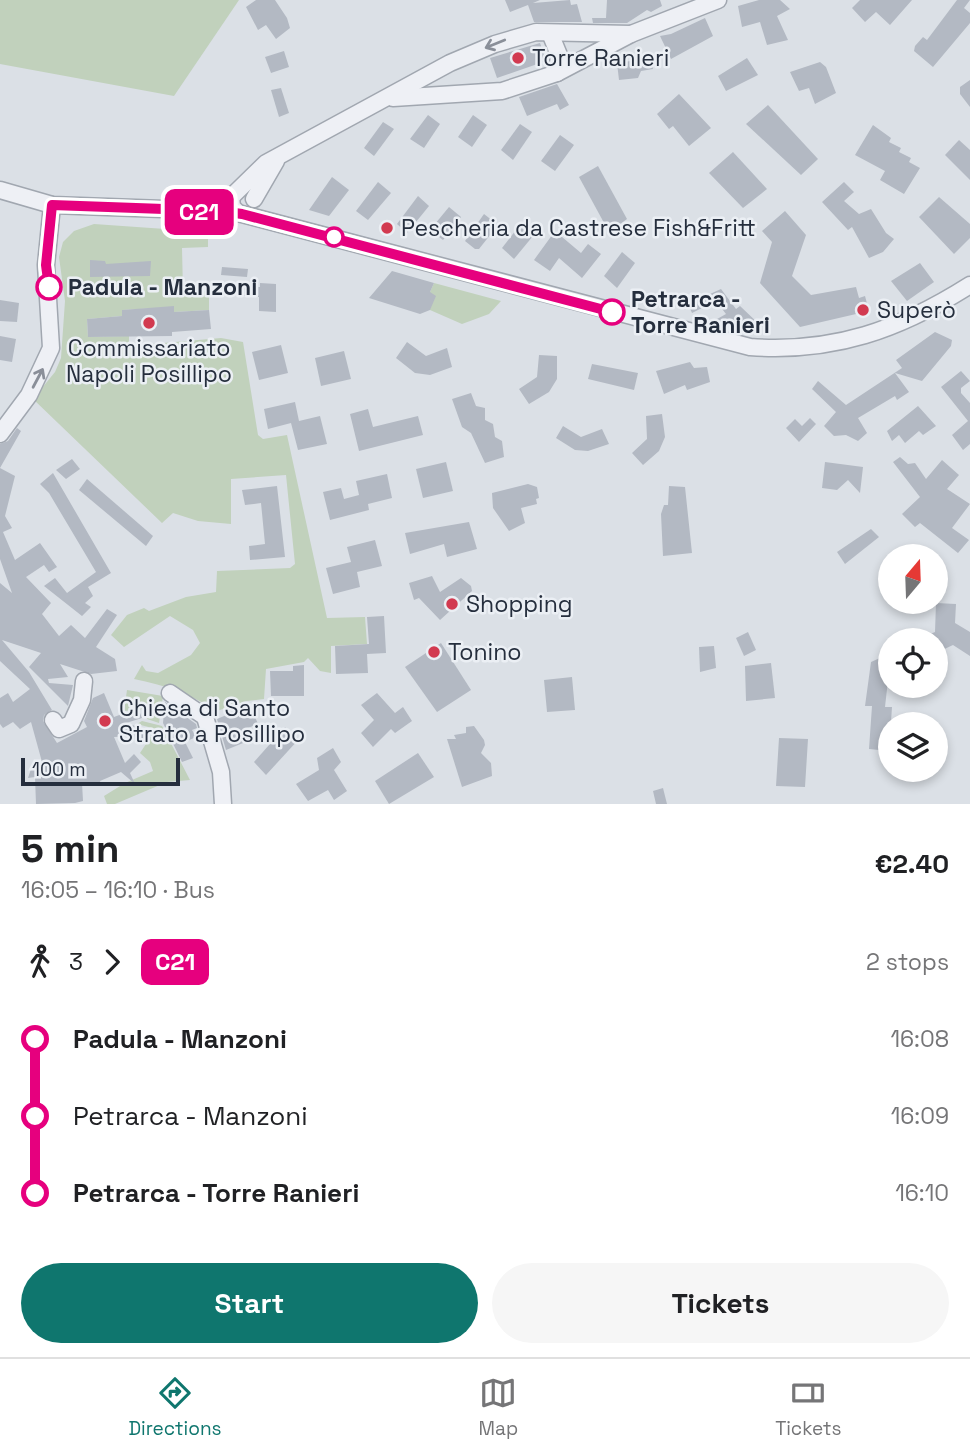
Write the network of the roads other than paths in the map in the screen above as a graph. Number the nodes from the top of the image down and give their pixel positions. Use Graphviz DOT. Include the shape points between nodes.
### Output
graph roads {
  1 [pos="718,0"];
  2 [pos="550,33"];
  3 [pos="631,34"];
  4 [pos="444,67"];
  5 [pos="557,73"];
  6 [pos="461,95"];
  7 [pos="388,98"];
  8 [pos="0,190"];
  9 [pos="244,202"];
  10 [pos="52,205"];
  11 [pos="970,285"];
  12 [pos="0,434"];
  13 [pos="84,681"];
  14 [pos="170,693"];
  15 [pos="53,720"];
  16 [pos="223,804"];
  1 -- 3 [label="street"];
  2 -- 3 [label="street"];
  2 -- 4 [label="street, one-way" via="516,36"];
  2 -- 5 [label="street" via="559,55"];
  3 -- 5 [label="street"];
  4 -- 6 [label="street" via="441,81"];
  4 -- 7 [label="street"];
  5 -- 6 [label="street" via="502,91"];
  6 -- 7 [label="street"];
  7 -- 9 [label="street" via="255,172"];
  8 -- 10 [label="street"];
  9 -- 10 [label="street" via="210,211"];
  9 -- 11 [label="street" via="297,228 750,347 833,344 891,329"];
  12 -- 10 [label="street, one-way" via="29,395 51,348 46,265"];
  13 -- 15 [label="street" via="82,700 71,724 59,729"];
  14 -- 16 [label="street" via="205,717 221,772"];
}
